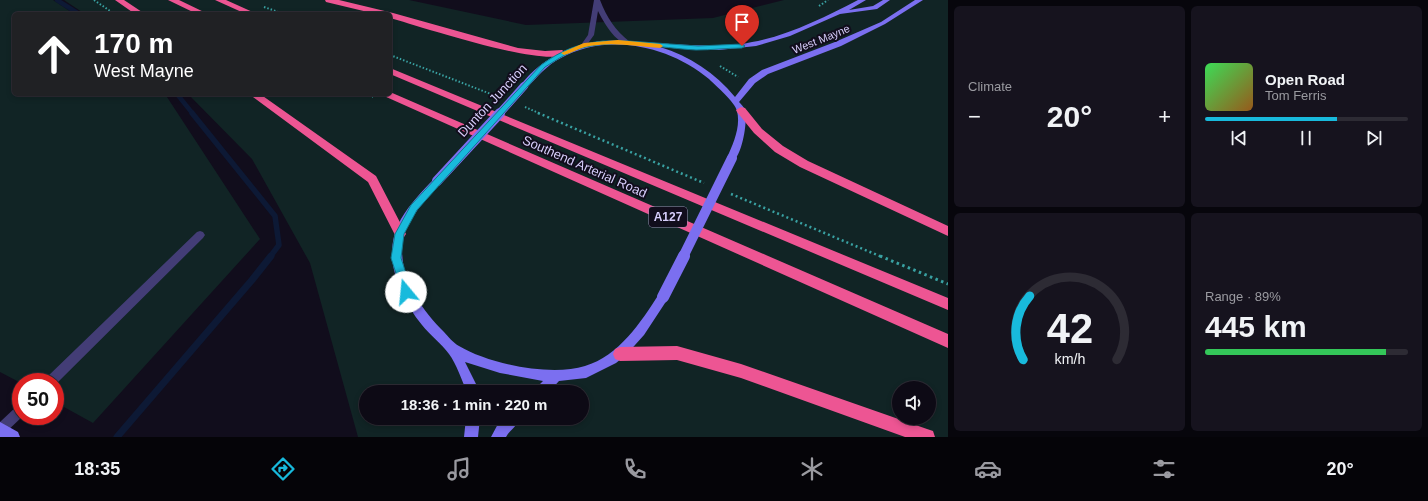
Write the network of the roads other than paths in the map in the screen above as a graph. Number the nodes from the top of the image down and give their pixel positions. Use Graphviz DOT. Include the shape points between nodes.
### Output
graph roads {
  1 [pos="119,0"];
  2 [pos="172,0"];
  3 [pos="219,0"];
  4 [pos="329,0"];
  5 [pos="597,0"];
  6 [pos="863,0"];
  7 [pos="887,0"];
  8 [pos="920,0"];
  9 [pos="138,12"];
  10 [pos="199,12"];
  11 [pos="248,12"];
  12 [pos="378,12"];
  13 [pos="835,14"];
  14 [pos="392,16"];
  15 [pos="628,43"];
  16 [pos="639,44"];
  17 [pos="584,45"];
  18 [pos="562,53"];
  19 [pos="392,73"];
  20 [pos="257,96"];
  21 [pos="392,96"];
  22 [pos="738,106"];
  23 [pos="948,230"];
  24 [pos="400,234"];
  25 [pos="200,235"];
  26 [pos="948,304"];
  27 [pos="948,341"];
  28 [pos="453,349"];
  29 [pos="620,354"];
  30 [pos="59,373"];
  31 [pos="557,375"];
  32 [pos="471,385"];
  33 [pos="547,385"];
  34 [pos="12,420"];
  35 [pos="472,425"];
  36 [pos="506,425"];
  37 [pos="3,431"];
  38 [pos="471,437"];
  39 [pos="498,437"];
  40 [pos="926,437"];
  1 -- 9 [label="highway"];
  2 -- 10 [label="highway"];
  3 -- 11 [label="highway"];
  4 -- 12 [label="highway"];
  5 -- 15 [label="lane" via="607,25"];
  5 -- 17 [label="lane" via="591,35"];
  6 -- 13 [label="main road, West Mayne"];
  7 -- 13 [label="main road, West Mayne" via="875,8"];
  8 -- 22 [label="main road, West Mayne" via="884,24 765,72 752,81"];
  13 -- 16 [label="main road, West Mayne" via="771,39 742,46 698,48"];
  14 -- 18 [label="highway" via="517,51"];
  15 -- 16 [label="main road, Dunton Junction"];
  15 -- 17 [label="main road, Dunton Junction"];
  16 -- 22 [label="main road, Dunton Junction" via="672,54 698,68 719,84"];
  17 -- 18 [label="main road, Dunton Junction"];
  18 -- 24 [label="main road, Dunton Junction, bridge" via="543,66 437,181 414,208"];
  19 -- 26 [label="highway, Southend Arterial Road / A127"];
  20 -- 24 [label="highway" via="372,179"];
  21 -- 27 [label="highway, Southend Arterial Road / A127"];
  22 -- 23 [label="highway" via="764,136 779,149 804,164"];
  22 -- 29 [label="main road, Dunton Junction, bridge" via="741,134 732,158 663,297 645,327"];
  24 -- 28 [label="main road, Dunton Junction" via="396,258 406,292 426,322"];
  25 -- 30 [label="lane"];
  28 -- 31 [label="main road, Dunton Junction" via="507,368"];
  28 -- 32 [label="main road"];
  29 -- 31 [label="main road, Dunton Junction" via="586,372"];
  29 -- 40 [label="highway" via="677,353 741,371"];
  31 -- 33 [label="main road"];
  34 -- 37 [label="lane"];
  35 -- 38 [label="main road"];
  36 -- 39 [label="main road"];
}
